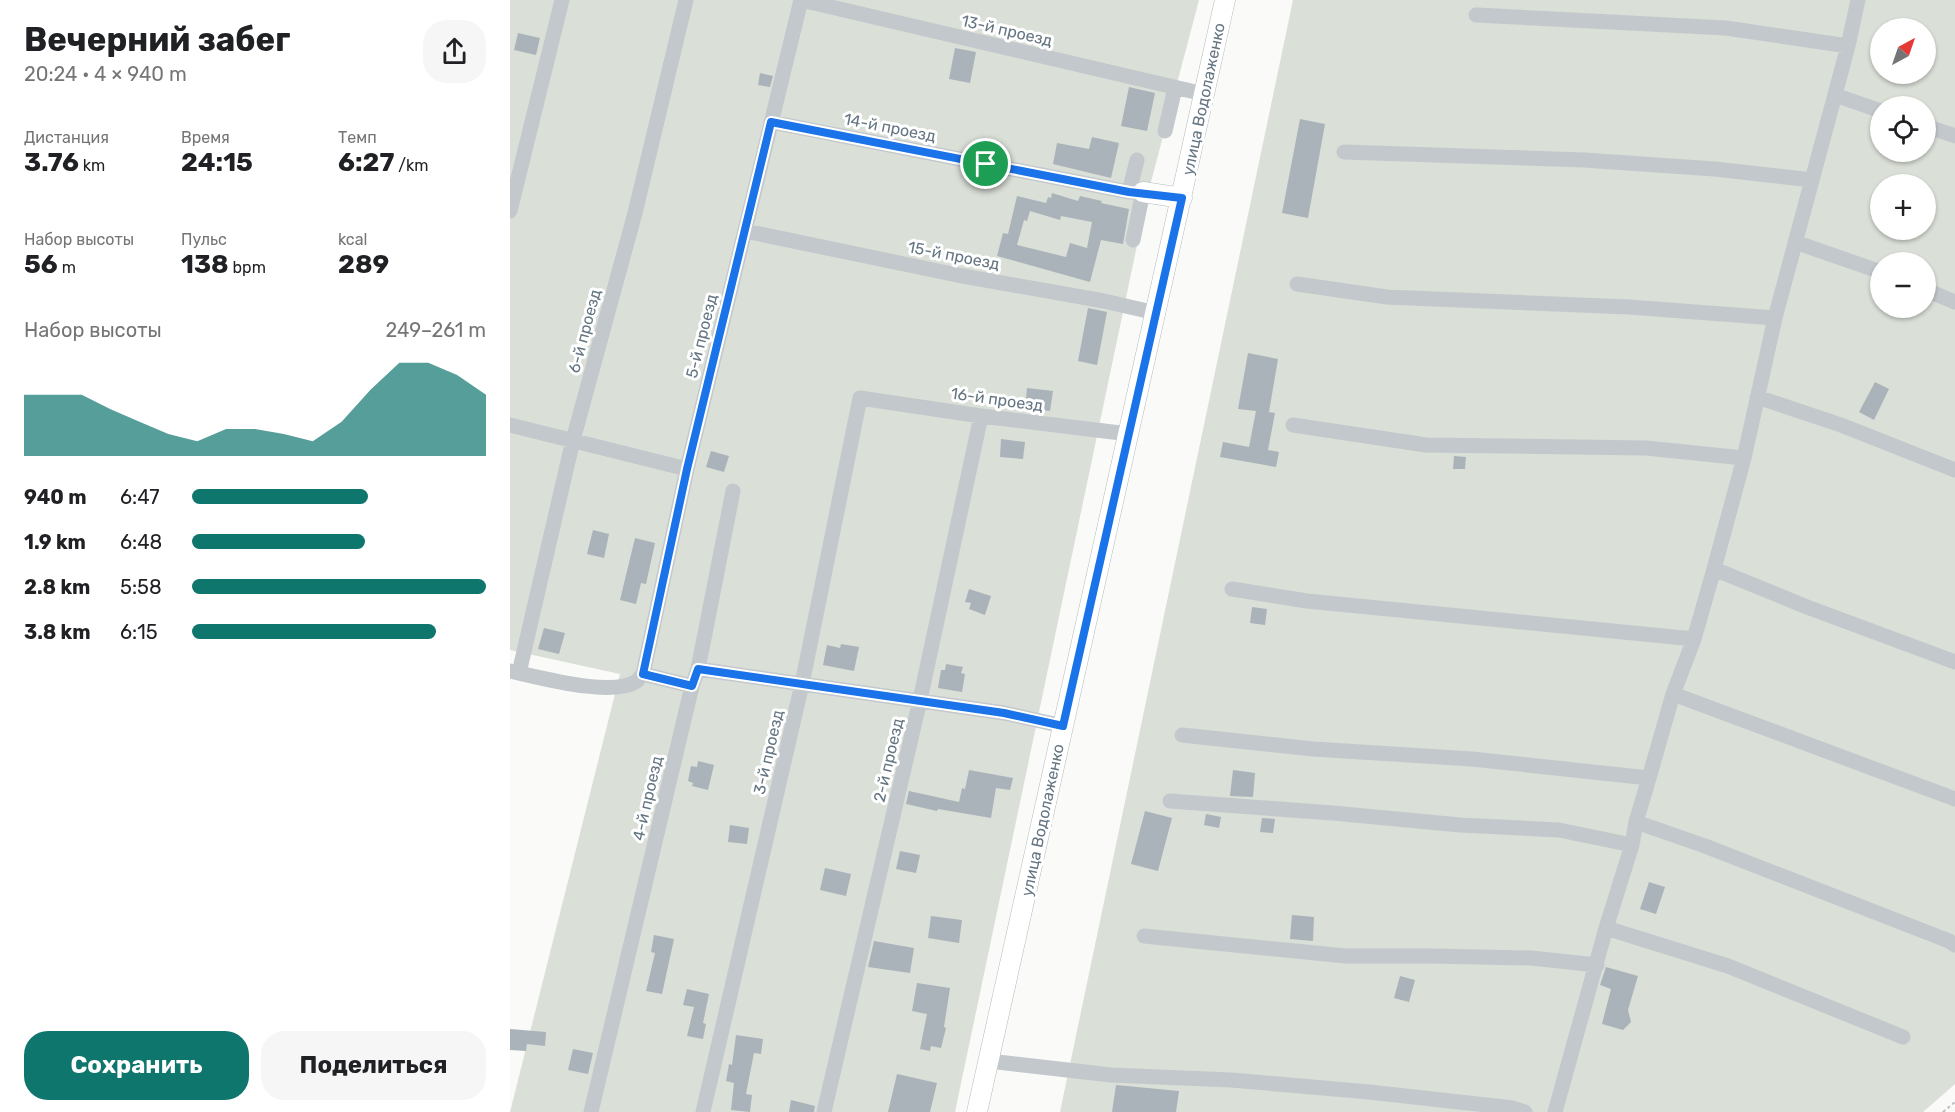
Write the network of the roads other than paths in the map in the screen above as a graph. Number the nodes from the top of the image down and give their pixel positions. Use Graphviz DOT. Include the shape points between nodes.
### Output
graph roads {
  1 [pos="562,0"];
  2 [pos="686,0"];
  3 [pos="801,0"];
  4 [pos="1225,0"];
  5 [pos="1858,0"];
  6 [pos="1476,15"];
  7 [pos="1848,46"];
  8 [pos="1175,88"];
  9 [pos="1204,94"];
  10 [pos="1835,95"];
  11 [pos="1870,107"];
  12 [pos="771,122"];
  13 [pos="1936,129"];
  14 [pos="1165,131"];
  15 [pos="1955,136"];
  16 [pos="1344,152"];
  17 [pos="1137,160"];
  18 [pos="1812,180"];
  19 [pos="1136,192"];
  20 [pos="1182,198"];
  21 [pos="510,211"];
  22 [pos="745,231"];
  23 [pos="1133,240"];
  24 [pos="1795,242"];
  25 [pos="1870,268"];
  26 [pos="1297,284"];
  27 [pos="1936,294"];
  28 [pos="1955,302"];
  29 [pos="1156,313"];
  30 [pos="1775,318"];
  31 [pos="1757,397"];
  32 [pos="860,398"];
  33 [pos="981,416"];
  34 [pos="510,425"];
  35 [pos="1293,425"];
  36 [pos="1129,434"];
  37 [pos="573,440"];
  38 [pos="1744,458"];
  39 [pos="687,469"];
  40 [pos="1955,470"];
  41 [pos="733,491"];
  42 [pos="1714,569"];
  43 [pos="1232,589"];
  44 [pos="1694,639"];
  45 [pos="1955,662"];
  46 [pos="698,669"];
  47 [pos="514,672"];
  48 [pos="640,677"];
  49 [pos="802,684"];
  50 [pos="692,686"];
  51 [pos="1673,694"];
  52 [pos="920,700"];
  53 [pos="1063,726"];
  54 [pos="1182,735"];
  55 [pos="1649,778"];
  56 [pos="1955,799"];
  57 [pos="1170,801"];
  58 [pos="1636,822"];
  59 [pos="1632,845"];
  60 [pos="1606,928"];
  61 [pos="1144,936"];
  62 [pos="1955,945"];
  63 [pos="1597,965"];
  64 [pos="1903,1037"];
  65 [pos="989,1061"];
  66 [pos="591,1112"];
  67 [pos="703,1112"];
  68 [pos="824,1112"];
  69 [pos="977,1112"];
  70 [pos="1525,1112"];
  71 [pos="1555,1112"];
  1 -- 21 [label="street"];
  2 -- 37 [label="street, 6-й проезд" via="635,213"];
  3 -- 8 [label="street, 13-й проезд"];
  3 -- 12 [label="street, 5-й проезд"];
  4 -- 9 [label="main road, улица Водолаженко"];
  5 -- 7 [label="street"];
  6 -- 7 [label="street" via="1726,28"];
  7 -- 10 [label="street"];
  8 -- 9 [label="street, 13-й проезд"];
  8 -- 14 [label="street"];
  9 -- 20 [label="main road, улица Водолаженко"];
  10 -- 11 [label="street"];
  10 -- 18 [label="street"];
  12 -- 19 [label="street, 14-й проезд"];
  12 -- 22 [label="street, 5-й проезд"];
  13 -- 15 [label="street"];
  16 -- 18 [label="street" via="1584,160"];
  17 -- 19 [label="street"];
  18 -- 24 [label="street"];
  19 -- 20 [label="main road"];
  19 -- 23 [label="street"];
  20 -- 29 [label="main road, улица Водолаженко"];
  22 -- 29 [label="street, 15-й проезд"];
  22 -- 39 [label="street, 5-й проезд"];
  24 -- 25 [label="street"];
  24 -- 30 [label="street"];
  26 -- 30 [label="street" via="1386,297 1629,307"];
  27 -- 28 [label="street"];
  29 -- 36 [label="main road, улица Водолаженко"];
  30 -- 31 [label="street"];
  31 -- 38 [label="street"];
  31 -- 40 [label="street"];
  32 -- 33 [label="street, 16-й проезд"];
  32 -- 49 [label="street, 3-й проезд"];
  33 -- 36 [label="street, 16-й проезд"];
  33 -- 52 [label="street, 2-й проезд"];
  34 -- 37 [label="street"];
  35 -- 38 [label="street" via="1426,445 1646,448"];
  36 -- 53 [label="main road, улица Водолаженко"];
  37 -- 39 [label="street"];
  37 -- 47 [label="street, 6-й проезд"];
  38 -- 42 [label="street"];
  39 -- 48 [label="street, 5-й проезд"];
  41 -- 46 [label="street, 4-й проезд"];
  42 -- 44 [label="street"];
  42 -- 45 [label="street"];
  43 -- 44 [label="street" via="1307,601"];
  44 -- 51 [label="street"];
  46 -- 49 [label="street"];
  46 -- 50 [label="street, 4-й проезд"];
  47 -- 48 [label="street" via="595,688 619,687"];
  48 -- 50 [label="street"];
  49 -- 52 [label="street"];
  49 -- 67 [label="street, 3-й проезд"];
  50 -- 66 [label="street, 4-й проезд"];
  51 -- 55 [label="street"];
  51 -- 56 [label="street"];
  52 -- 53 [label="street"];
  52 -- 68 [label="street, 2-й проезд"];
  53 -- 65 [label="main road, улица Водолаженко"];
  54 -- 55 [label="street"];
  55 -- 58 [label="street"];
  57 -- 59 [label="street" via="1559,830"];
  58 -- 59 [label="street"];
  58 -- 62 [label="street"];
  59 -- 60 [label="street"];
  60 -- 63 [label="street"];
  60 -- 64 [label="street" via="1728,966"];
  61 -- 63 [label="street" via="1346,956 1531,958"];
  63 -- 71 [label="street"];
  65 -- 69 [label="main road, улица Водолаженко"];
  65 -- 70 [label="street" via="1111,1075 1369,1092"];
}
